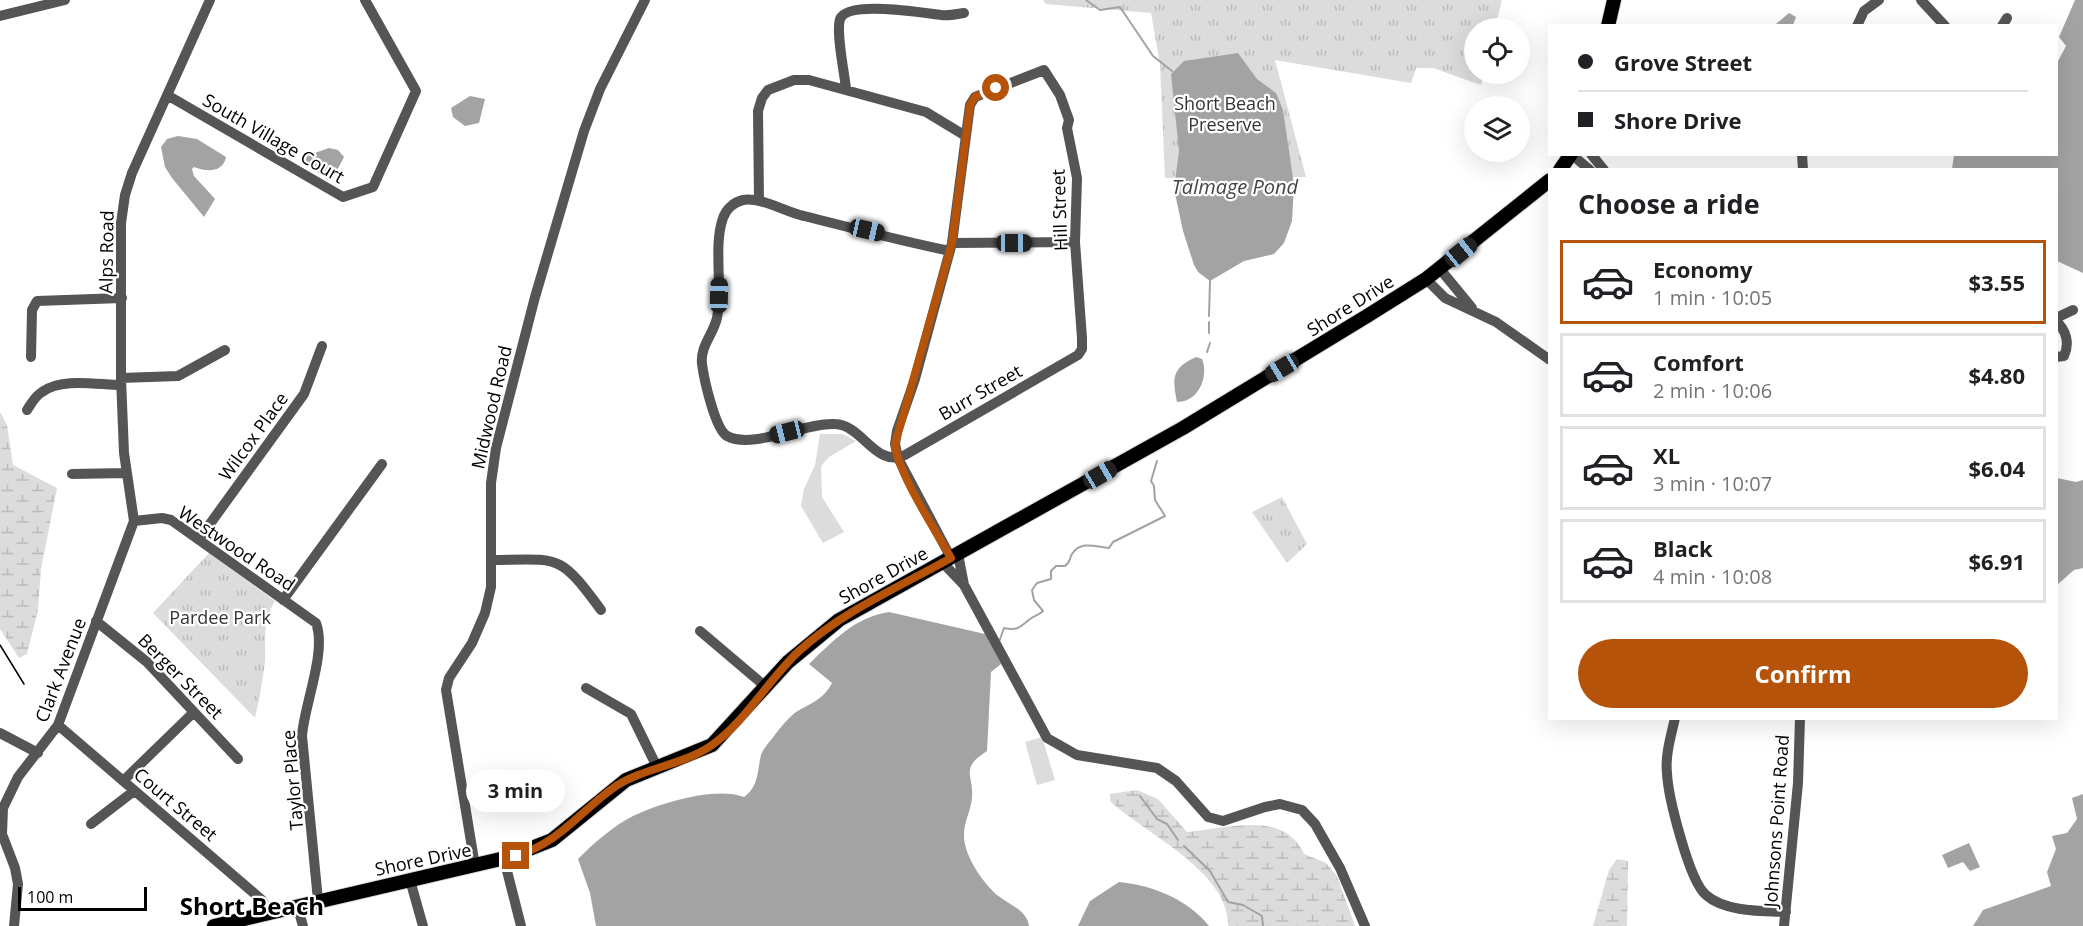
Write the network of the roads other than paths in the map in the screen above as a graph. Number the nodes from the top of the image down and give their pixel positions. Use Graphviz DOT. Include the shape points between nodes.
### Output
graph roads {
  1 [pos="65,0"];
  2 [pos="365,0"];
  3 [pos="645,0"];
  4 [pos="1614,0"];
  5 [pos="1879,0"];
  6 [pos="1921,0"];
  7 [pos="207,1"];
  8 [pos="1865,5"];
  9 [pos="964,14"];
  10 [pos="0,16"];
  11 [pos="1608,24"];
  12 [pos="1858,24"];
  13 [pos="1943,24"];
  14 [pos="846,88"];
  15 [pos="167,94"];
  16 [pos="964,135"];
  17 [pos="1573,156"];
  18 [pos="1588,168"];
  19 [pos="1548,182"];
  20 [pos="759,201"];
  21 [pos="1075,242"];
  22 [pos="951,247"];
  23 [pos="1440,269"];
  24 [pos="1426,279"];
  25 [pos="122,298"];
  26 [pos="1472,308"];
  27 [pos="2073,310"];
  28 [pos="2058,319"];
  29 [pos="2058,322"];
  30 [pos="322,346"];
  31 [pos="225,350"];
  32 [pos="1078,355"];
  33 [pos="31,357"];
  34 [pos="2058,357"];
  35 [pos="1548,358"];
  36 [pos="121,382"];
  37 [pos="27,410"];
  38 [pos="898,458"];
  39 [pos="382,464"];
  40 [pos="126,472"];
  41 [pos="72,474"];
  42 [pos="134,521"];
  43 [pos="199,540"];
  44 [pos="951,558"];
  45 [pos="492,560"];
  46 [pos="964,585"];
  47 [pos="283,600"];
  48 [pos="601,610"];
  49 [pos="96,621"];
  50 [pos="316,623"];
  51 [pos="700,631"];
  52 [pos="766,687"];
  53 [pos="586,688"];
  54 [pos="194,712"];
  55 [pos="1676,720"];
  56 [pos="1800,720"];
  57 [pos="58,725"];
  58 [pos="0,733"];
  59 [pos="38,753"];
  60 [pos="238,759"];
  61 [pos="657,768"];
  62 [pos="123,781"];
  63 [pos="134,791"];
  64 [pos="91,824"];
  65 [pos="504,859"];
  66 [pos="475,866"];
  67 [pos="410,880"];
  68 [pos="318,900"];
  69 [pos="297,905"];
  70 [pos="268,912"];
  71 [pos="1786,912"];
  72 [pos="14,926"];
  73 [pos="214,926"];
  74 [pos="303,926"];
  75 [pos="423,926"];
  76 [pos="521,926"];
  77 [pos="1365,926"];
  78 [pos="1784,926"];
  1 -- 10 [label="street"];
  2 -- 15 [label="street, South Village Court" via="417,91 373,187 343,198"];
  3 -- 45 [label="street, Midwood Road" via="600,89 584,131 514,372 493,467"];
  4 -- 11 [label="main road"];
  5 -- 8 [label="street"];
  6 -- 13 [label="street"];
  7 -- 15 [label="street, Alps Road"];
  8 -- 12 [label="street"];
  9 -- 14 [label="street" via="944,16 878,8 846,12 839,23"];
  14 -- 16 [label="street" via="926,112"];
  14 -- 20 [label="street" via="802,80 768,90 758,111"];
  15 -- 25 [label="street, Alps Road" via="125,195 121,223"];
  16 -- 21 [label="street, Hill Street" via="975,97 1044,70 1069,120 1067,128 1077,178"];
  16 -- 22 [label="street"];
  17 -- 18 [label="street"];
  19 -- 23 [label="main road, Shore Drive"];
  20 -- 22 [label="street" via="804,216"];
  20 -- 38 [label="street" via="735,202 722,219 717,315 703,349 702,365 720,430 729,437 744,439 824,423 838,424 851,429 883,456"];
  21 -- 22 [label="street"];
  21 -- 32 [label="street, Hill Street" via="1082,338"];
  22 -- 38 [label="street" via="897,431"];
  23 -- 24 [label="main road, Shore Drive"];
  23 -- 26 [label="street"];
  24 -- 26 [label="street" via="1446,298"];
  24 -- 44 [label="main road, Shore Drive" via="1185,428"];
  25 -- 33 [label="street" via="37,301 32,310"];
  25 -- 36 [label="street, Alps Road"];
  26 -- 35 [label="street"];
  27 -- 28 [label="street"];
  29 -- 34 [label="street" via="2067,349 2064,356"];
  30 -- 43 [label="street, Wilcox Place" via="304,394"];
  31 -- 36 [label="street" via="178,376"];
  32 -- 38 [label="street, Burr Street"];
  36 -- 37 [label="street" via="51,387 38,394"];
  36 -- 40 [label="street, Alps Road"];
  38 -- 44 [label="street"];
  39 -- 47 [label="street"];
  40 -- 41 [label="street"];
  40 -- 42 [label="street, Alps Road"];
  42 -- 43 [label="street, Westwood Road" via="171,520"];
  42 -- 49 [label="street, Clark Avenue"];
  43 -- 47 [label="street, Westwood Road"];
  44 -- 46 [label="street"];
  44 -- 46 [label="street"];
  44 -- 52 [label="main road, Shore Drive" via="828,628 794,656"];
  45 -- 48 [label="street" via="551,559 573,572"];
  45 -- 66 [label="street, Midwood Road" via="485,613 446,690"];
  46 -- 77 [label="street" via="1047,738 1077,755 1157,768 1176,781 1215,820 1234,819 1280,804 1302,810 1340,868"];
  47 -- 50 [label="street, Westwood Road"];
  49 -- 54 [label="street, Berger Street" via="147,662"];
  49 -- 57 [label="street, Clark Avenue"];
  50 -- 68 [label="street, Taylor Place" via="320,641 302,736"];
  51 -- 52 [label="street"];
  52 -- 61 [label="main road, Shore Drive" via="712,745"];
  53 -- 61 [label="street" via="632,715"];
  54 -- 60 [label="street, Berger Street"];
  54 -- 62 [label="street"];
  55 -- 71 [label="street" via="1667,774 1699,888 1707,896 1743,909"];
  56 -- 71 [label="street, Johnsons Point Road"];
  57 -- 59 [label="street, Clark Avenue"];
  57 -- 62 [label="street, Court Street"];
  58 -- 59 [label="street"];
  59 -- 72 [label="street, Clark Avenue" via="18,777 3,808 2,834 18,884"];
  61 -- 65 [label="main road, Shore Drive" via="615,787 552,840"];
  62 -- 63 [label="street, Court Street"];
  63 -- 64 [label="street"];
  63 -- 70 [label="street, Court Street" via="262,900"];
  65 -- 66 [label="main road, Shore Drive"];
  65 -- 76 [label="street"];
  66 -- 67 [label="main road, Shore Drive"];
  67 -- 68 [label="main road, Shore Drive"];
  67 -- 75 [label="street"];
  68 -- 69 [label="main road, Shore Drive"];
  69 -- 70 [label="main road, Shore Drive"];
  69 -- 74 [label="street"];
  70 -- 73 [label="main road, Shore Drive"];
  71 -- 78 [label="street, Johnsons Point Road"];
}
